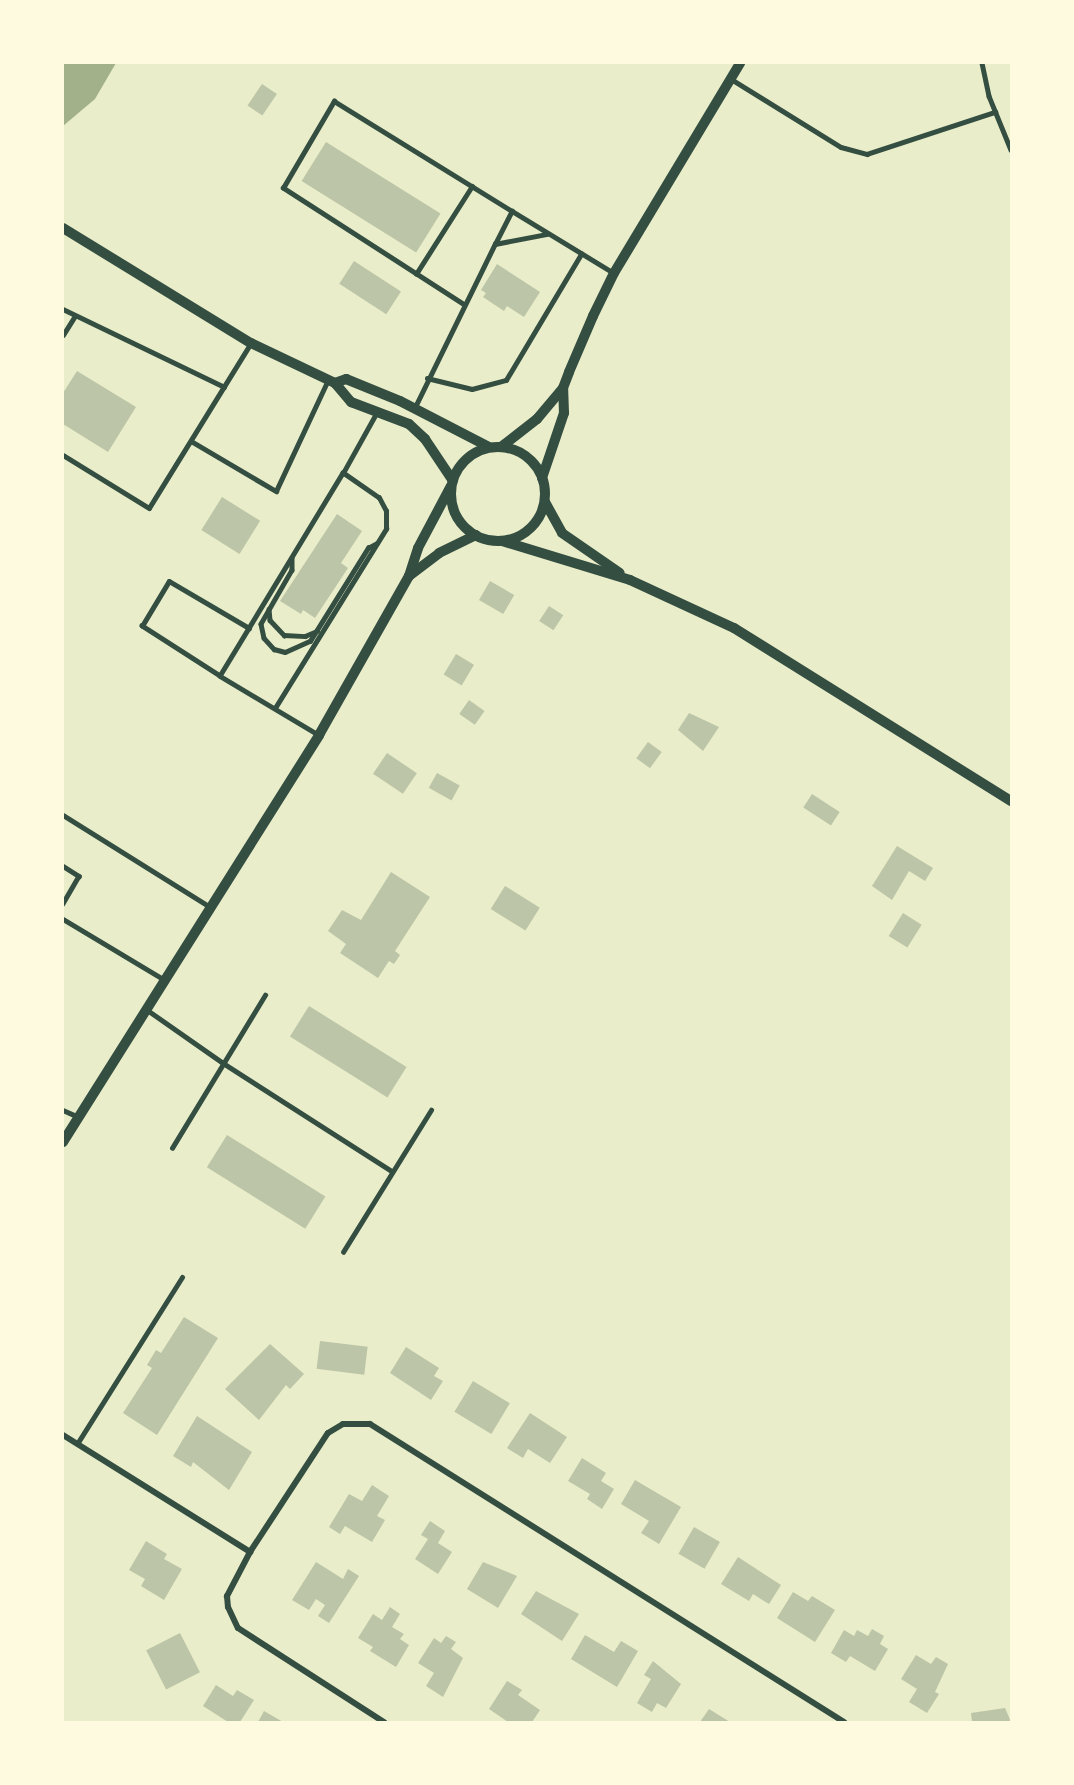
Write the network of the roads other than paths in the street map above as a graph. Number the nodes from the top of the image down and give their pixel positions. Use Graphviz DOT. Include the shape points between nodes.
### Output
graph roads {
  1 [pos="740,63"];
  2 [pos="982,63"];
  3 [pos="730,79"];
  4 [pos="995,112"];
  5 [pos="1011,150"];
  6 [pos="472,186"];
  7 [pos="512,211"];
  8 [pos="63,228"];
  9 [pos="547,234"];
  10 [pos="495,244"];
  11 [pos="580,254"];
  12 [pos="614,273"];
  13 [pos="416,274"];
  14 [pos="463,304"];
  15 [pos="63,309"];
  16 [pos="75,316"];
  17 [pos="63,335"];
  18 [pos="251,343"];
  19 [pos="428,378"];
  20 [pos="332,382"];
  21 [pos="224,387"];
  22 [pos="563,388"];
  23 [pos="414,408"];
  24 [pos="378,410"];
  25 [pos="191,441"];
  26 [pos="489,447"];
  27 [pos="501,447"];
  28 [pos="63,455"];
  29 [pos="343,472"];
  30 [pos="542,478"];
  31 [pos="452,484"];
  32 [pos="545,501"];
  33 [pos="476,535"];
  34 [pos="380,540"];
  35 [pos="502,541"];
  36 [pos="292,555"];
  37 [pos="409,576"];
  38 [pos="630,580"];
  39 [pos="269,609"];
  40 [pos="249,628"];
  41 [pos="316,631"];
  42 [pos="220,676"];
  43 [pos="275,708"];
  44 [pos="319,735"];
  45 [pos="1011,801"];
  46 [pos="63,815"];
  47 [pos="63,866"];
  48 [pos="63,904"];
  49 [pos="210,907"];
  50 [pos="63,919"];
  51 [pos="165,980"];
  52 [pos="265,995"];
  53 [pos="146,1009"];
  54 [pos="223,1063"];
  55 [pos="63,1110"];
  56 [pos="431,1110"];
  57 [pos="79,1117"];
  58 [pos="63,1142"];
  59 [pos="172,1148"];
  60 [pos="392,1171"];
  61 [pos="343,1252"];
  62 [pos="182,1277"];
  63 [pos="63,1435"];
  64 [pos="77,1444"];
  65 [pos="250,1552"];
  66 [pos="384,1722"];
  67 [pos="844,1722"];
  1 -- 3 [label="street"];
  2 -- 4 [label="lane"];
  3 -- 4 [label="lane" via="841,147 867,154"];
  3 -- 12 [label="street"];
  4 -- 5 [label="lane"];
  6 -- 7 [label="lane"];
  6 -- 13 [label="lane"];
  6 -- 13 [label="lane" via="334,101 283,188"];
  7 -- 9 [label="lane"];
  7 -- 10 [label="lane"];
  8 -- 18 [label="street"];
  9 -- 10 [label="lane"];
  9 -- 11 [label="lane"];
  10 -- 14 [label="lane"];
  11 -- 12 [label="lane"];
  11 -- 19 [label="lane" via="506,380 472,389"];
  12 -- 22 [label="street"];
  13 -- 14 [label="lane"];
  14 -- 19 [label="lane"];
  15 -- 16 [label="lane"];
  16 -- 17 [label="lane"];
  16 -- 21 [label="lane"];
  18 -- 20 [label="street"];
  18 -- 21 [label="lane"];
  19 -- 23 [label="lane"];
  20 -- 23 [label="street" via="346,379"];
  20 -- 24 [label="street" via="351,402"];
  20 -- 25 [label="lane" via="276,491"];
  21 -- 25 [label="lane"];
  22 -- 27 [label="street" via="537,419"];
  22 -- 30 [label="street" via="564,413"];
  23 -- 26 [label="street"];
  24 -- 29 [label="lane"];
  24 -- 31 [label="street" via="409,424 425,439"];
  25 -- 28 [label="lane" via="149,508"];
  26 -- 27 [label="street"];
  26 -- 31 [label="street" via="464,460"];
  27 -- 30 [label="street" via="531,460"];
  29 -- 34 [label="lane" via="379,498 387,520"];
  29 -- 36 [label="lane"];
  30 -- 32 [label="street"];
  31 -- 33 [label="street" via="454,511"];
  31 -- 37 [label="street" via="418,548"];
  32 -- 35 [label="street" via="531,528"];
  32 -- 38 [label="street" via="562,533"];
  33 -- 35 [label="street"];
  33 -- 37 [label="street" via="439,553"];
  34 -- 41 [label="lane" via="368,548"];
  34 -- 43 [label="lane"];
  35 -- 38 [label="street"];
  36 -- 39 [label="lane" via="292,570"];
  36 -- 40 [label="lane"];
  37 -- 44 [label="street"];
  38 -- 45 [label="street" via="734,628"];
  39 -- 41 [label="lane" via="270,620 284,635 305,636"];
  39 -- 41 [label="lane" via="261,624 264,638 274,649 297,649"];
  40 -- 42 [label="lane"];
  40 -- 42 [label="lane" via="169,581 142,626"];
  42 -- 43 [label="lane"];
  43 -- 44 [label="lane"];
  44 -- 49 [label="street"];
  46 -- 49 [label="lane"];
  47 -- 48 [label="lane" via="79,876"];
  49 -- 51 [label="street"];
  50 -- 51 [label="lane"];
  51 -- 53 [label="street"];
  52 -- 54 [label="lane"];
  53 -- 54 [label="lane"];
  53 -- 57 [label="street"];
  54 -- 59 [label="lane"];
  54 -- 60 [label="lane"];
  55 -- 57 [label="lane"];
  56 -- 60 [label="lane"];
  57 -- 58 [label="street"];
  60 -- 61 [label="lane"];
  62 -- 64 [label="lane"];
  63 -- 64 [label="street"];
  64 -- 65 [label="street"];
  65 -- 66 [label="street" via="227,1596 238,1628"];
  65 -- 67 [label="street" via="328,1432 343,1424 369,1424"];
}
